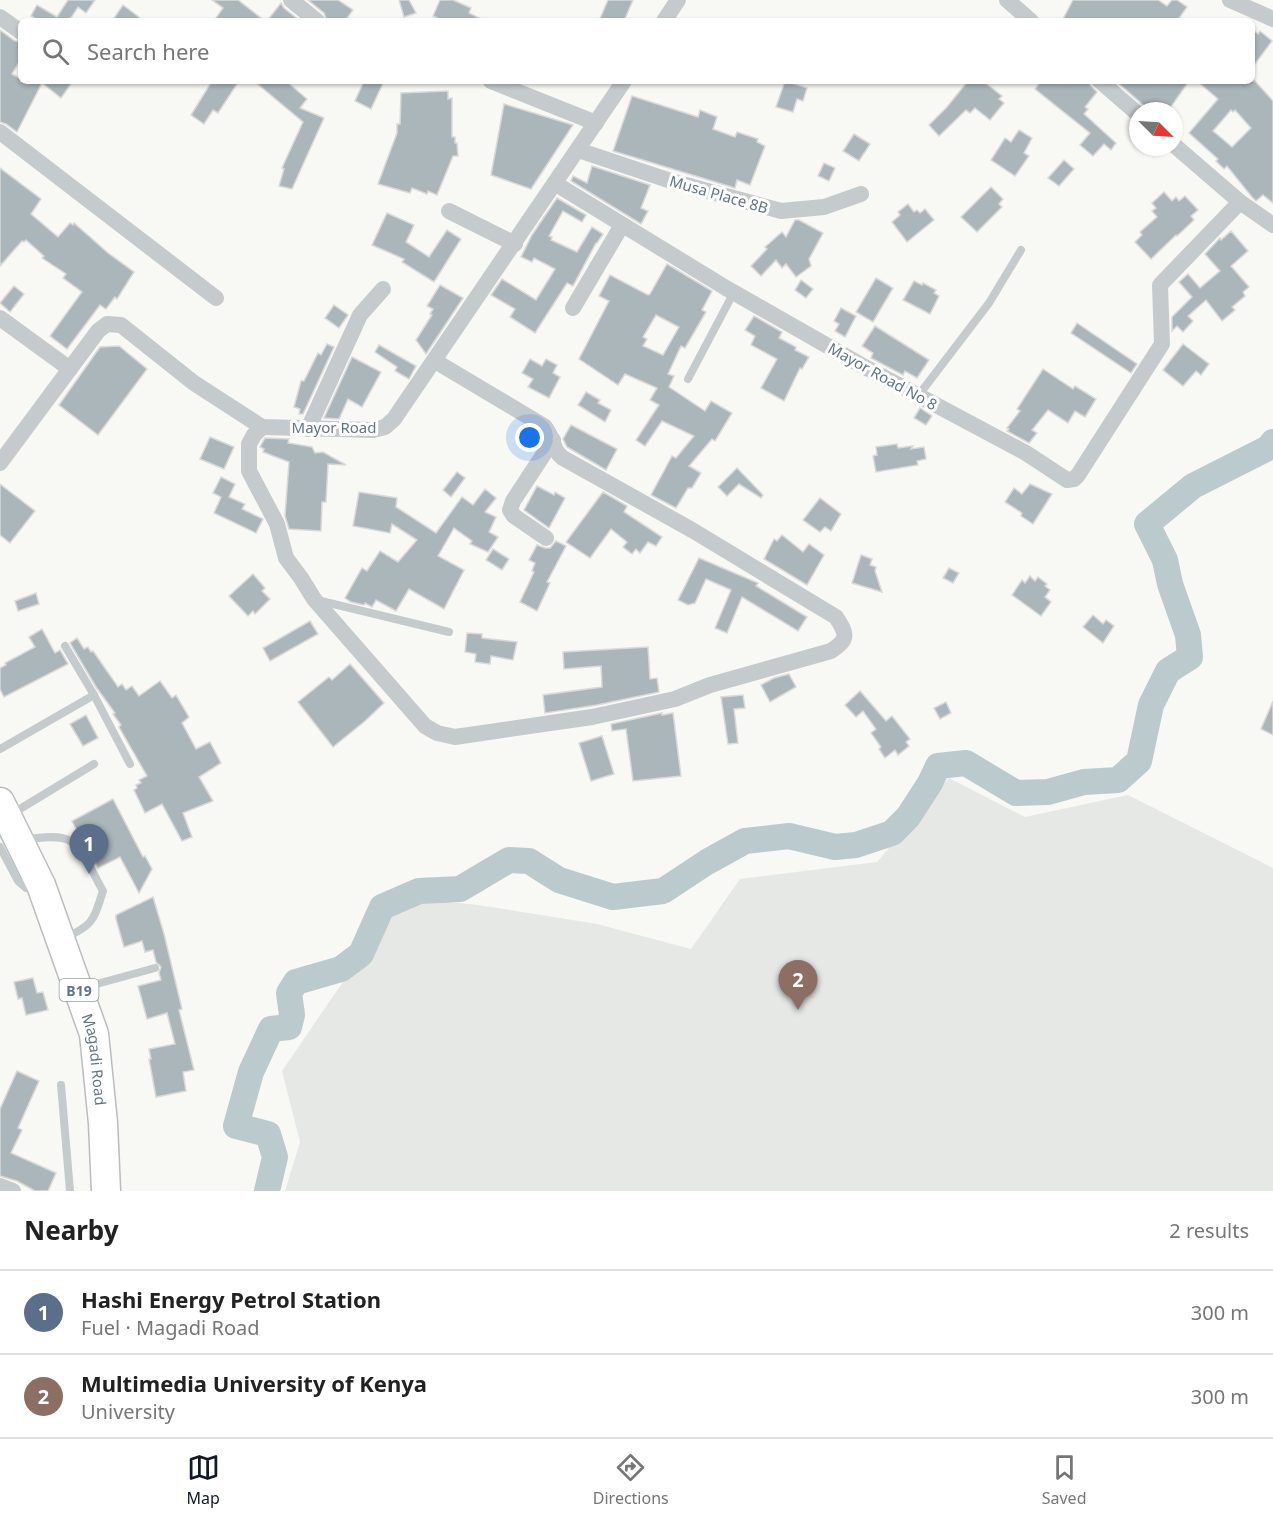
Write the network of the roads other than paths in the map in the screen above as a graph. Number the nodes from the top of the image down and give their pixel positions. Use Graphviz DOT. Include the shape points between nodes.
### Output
graph roads {
  1 [pos="291,0"];
  2 [pos="678,0"];
  3 [pos="1006,0"];
  4 [pos="1230,0"];
  5 [pos="0,17"];
  6 [pos="313,18"];
  7 [pos="666,18"];
  8 [pos="1027,18"];
  9 [pos="1273,19"];
  10 [pos="18,30"];
  11 [pos="499,84"];
  12 [pos="622,84"];
  13 [pos="1103,84"];
  14 [pos="1129,106"];
  15 [pos="596,123"];
  16 [pos="0,132"];
  17 [pos="578,150"];
  18 [pos="1183,153"];
  19 [pos="556,184"];
  20 [pos="861,194"];
  21 [pos="1240,202"];
  22 [pos="448,211"];
  23 [pos="622,225"];
  24 [pos="1273,225"];
  25 [pos="514,244"];
  26 [pos="1021,250"];
  27 [pos="383,289"];
  28 [pos="734,292"];
  29 [pos="216,298"];
  30 [pos="573,308"];
  31 [pos="0,318"];
  32 [pos="435,361"];
  33 [pos="70,369"];
  34 [pos="688,379"];
  35 [pos="918,396"];
  36 [pos="262,427"];
  37 [pos="308,429"];
  38 [pos="553,440"];
  39 [pos="0,463"];
  40 [pos="546,538"];
  41 [pos="314,599"];
  42 [pos="449,632"];
  43 [pos="65,646"];
  44 [pos="94,695"];
  45 [pos="0,749"];
  46 [pos="94,764"];
  47 [pos="130,764"];
  48 [pos="7,827"];
  49 [pos="60,940"];
  50 [pos="155,968"];
  51 [pos="78,989"];
  52 [pos="61,1085"];
  53 [pos="0,1186"];
  54 [pos="13,1191"];
  55 [pos="70,1191"];
  56 [pos="106,1191"];
  1 -- 6 [label="street"];
  2 -- 7 [label="street"];
  3 -- 8 [label="street"];
  4 -- 9 [label="street"];
  5 -- 10 [label="street"];
  11 -- 15 [label="street"];
  12 -- 15 [label="street, Mayor Road"];
  13 -- 14 [label="street"];
  15 -- 17 [label="street, Mayor Road"];
  16 -- 29 [label="street"];
  17 -- 19 [label="street, Mayor Road"];
  17 -- 20 [label="street, Musa Place 8B" via="781,211 824,207"];
  18 -- 21 [label="street"];
  19 -- 23 [label="street, Mayor Road No 8"];
  19 -- 25 [label="street, Mayor Road"];
  21 -- 24 [label="street"];
  21 -- 35 [label="street, Mayor Road No 8" via="1160,285 1162,344 1074,480 1059,476 1026,453"];
  22 -- 25 [label="street"];
  23 -- 28 [label="street, Mayor Road No 8"];
  23 -- 30 [label="street"];
  25 -- 32 [label="street, Mayor Road"];
  26 -- 35 [label="lane" via="989,303"];
  27 -- 37 [label="street" via="360,315"];
  28 -- 34 [label="lane"];
  28 -- 35 [label="street, Mayor Road No 8"];
  31 -- 33 [label="street"];
  32 -- 37 [label="street, Mayor Road" via="385,427"];
  32 -- 38 [label="street" via="544,426"];
  33 -- 36 [label="street" via="98,331 107,324 121,326 194,383"];
  33 -- 39 [label="street"];
  36 -- 37 [label="street, Mayor Road"];
  36 -- 41 [label="street" via="249,444 249,471 277,524 285,558"];
  38 -- 40 [label="street" via="510,510"];
  38 -- 41 [label="street" via="555,450 563,458 836,617 844,629 841,644 831,651 710,685 675,699 592,717 455,737 425,726"];
  41 -- 42 [label="lane"];
  43 -- 44 [label="lane"];
  44 -- 45 [label="lane"];
  44 -- 47 [label="lane"];
  46 -- 48 [label="lane"];
  48 -- 49 [label="highway, Magadi Road / B19" via="41,885"];
  48 -- 49 [label="lane" via="73,842 103,891 93,920"];
  49 -- 51 [label="highway, Magadi Road / B19"];
  50 -- 51 [label="lane"];
  51 -- 56 [label="highway, Magadi Road / B19" via="94,1034"];
  52 -- 55 [label="lane"];
  53 -- 54 [label="street"];
}
